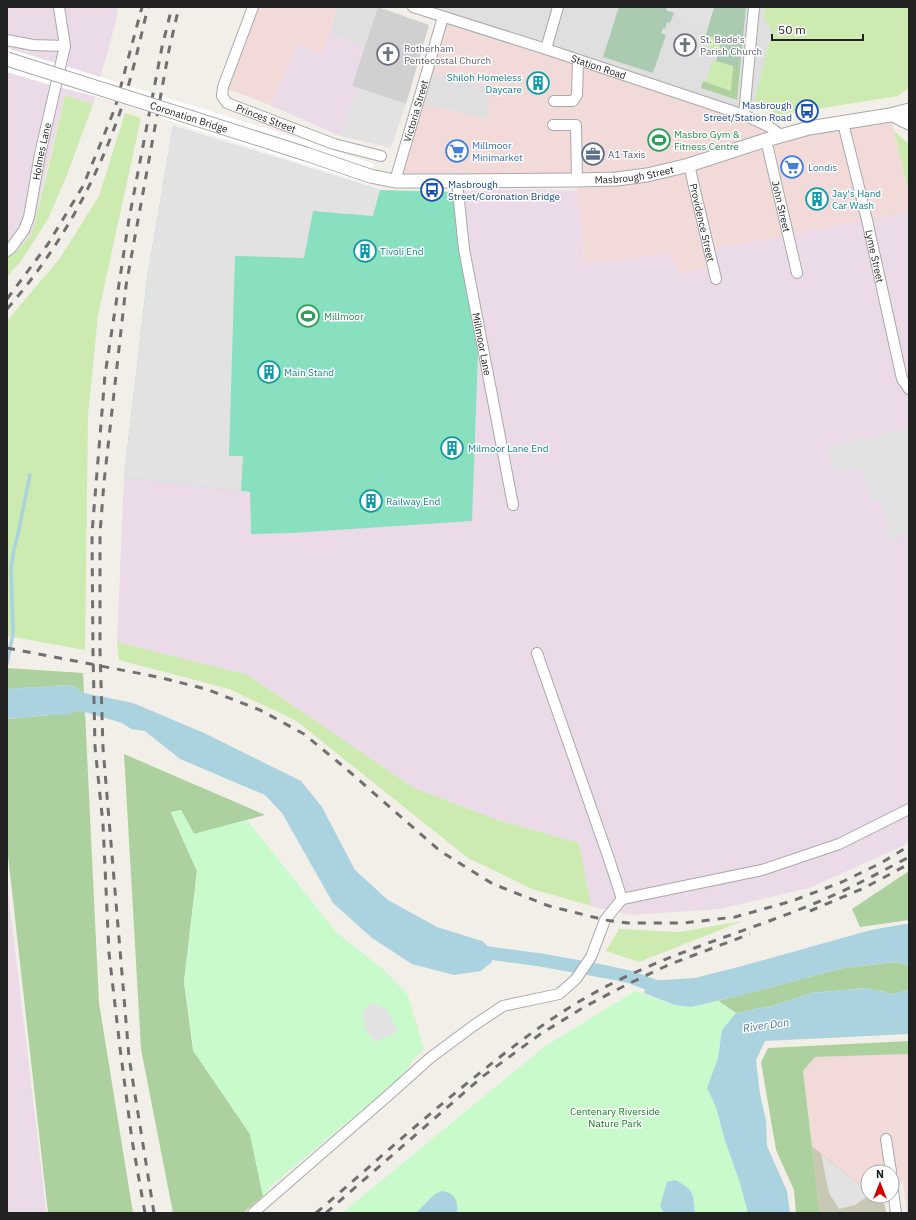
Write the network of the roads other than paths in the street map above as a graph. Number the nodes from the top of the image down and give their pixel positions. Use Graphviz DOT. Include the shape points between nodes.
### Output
graph roads {
  1 [pos="59,7"];
  2 [pos="253,7"];
  3 [pos="413,7"];
  4 [pos="558,7"];
  5 [pos="754,7"];
  6 [pos="443,17"];
  7 [pos="7,40"];
  8 [pos="65,46"];
  9 [pos="546,49"];
  10 [pos="7,59"];
  11 [pos="578,60"];
  12 [pos="554,101"];
  13 [pos="909,110"];
  14 [pos="744,114"];
  15 [pos="893,116"];
  16 [pos="909,117"];
  17 [pos="843,123"];
  18 [pos="909,123"];
  19 [pos="553,125"];
  20 [pos="781,135"];
  21 [pos="766,140"];
  22 [pos="381,156"];
  23 [pos="689,165"];
  24 [pos="370,176"];
  25 [pos="577,180"];
  26 [pos="395,181"];
  27 [pos="457,181"];
  28 [pos="7,251"];
  29 [pos="797,273"];
  30 [pos="716,279"];
  31 [pos="909,389"];
  32 [pos="513,505"];
  33 [pos="537,653"];
  34 [pos="909,809"];
  35 [pos="622,899"];
  36 [pos="886,1138"];
  37 [pos="890,1164"];
  38 [pos="253,1213"];
  1 -- 8 [label="street"];
  2 -- 22 [label="street, Princes Street" via="222,87 222,96 227,103 334,144"];
  3 -- 6 [label="street, Station Road"];
  4 -- 9 [label="street"];
  5 -- 14 [label="street"];
  6 -- 9 [label="street, Station Road"];
  6 -- 26 [label="street, Victoria Street"];
  7 -- 8 [label="street" via="33,45"];
  8 -- 28 [label="street, Holmes Lane" via="40,154 29,217 24,230"];
  9 -- 11 [label="street, Station Road"];
  10 -- 24 [label="street, Coronation Bridge, bridge"];
  11 -- 12 [label="street" via="577,95 573,101"];
  11 -- 14 [label="street, Station Road"];
  13 -- 15 [label="street, Masbrough Street"];
  14 -- 20 [label="street, Station Road"];
  15 -- 16 [label="street, Masbrough Street"];
  15 -- 17 [label="street, Masbrough Street"];
  15 -- 18 [label="street"];
  17 -- 20 [label="street, Masbrough Street"];
  17 -- 31 [label="street, Lyme Street" via="902,379"];
  19 -- 25 [label="street" via="576,125"];
  20 -- 21 [label="street, Masbrough Street"];
  21 -- 23 [label="street, Masbrough Street"];
  21 -- 29 [label="street, John Street"];
  23 -- 25 [label="street, Masbrough Street" via="617,179"];
  23 -- 30 [label="street, Providence Street"];
  24 -- 26 [label="street, Masbrough Street"];
  25 -- 27 [label="street, Masbrough Street"];
  26 -- 27 [label="street, Masbrough Street"];
  27 -- 32 [label="street, Millmoor Lane" via="464,249"];
  33 -- 35 [label="street"];
  34 -- 35 [label="street" via="839,844 762,870"];
  35 -- 38 [label="street" via="605,920 588,962 576,979 559,994 503,1006 473,1026 430,1058"];
  36 -- 37 [label="street"];
}
